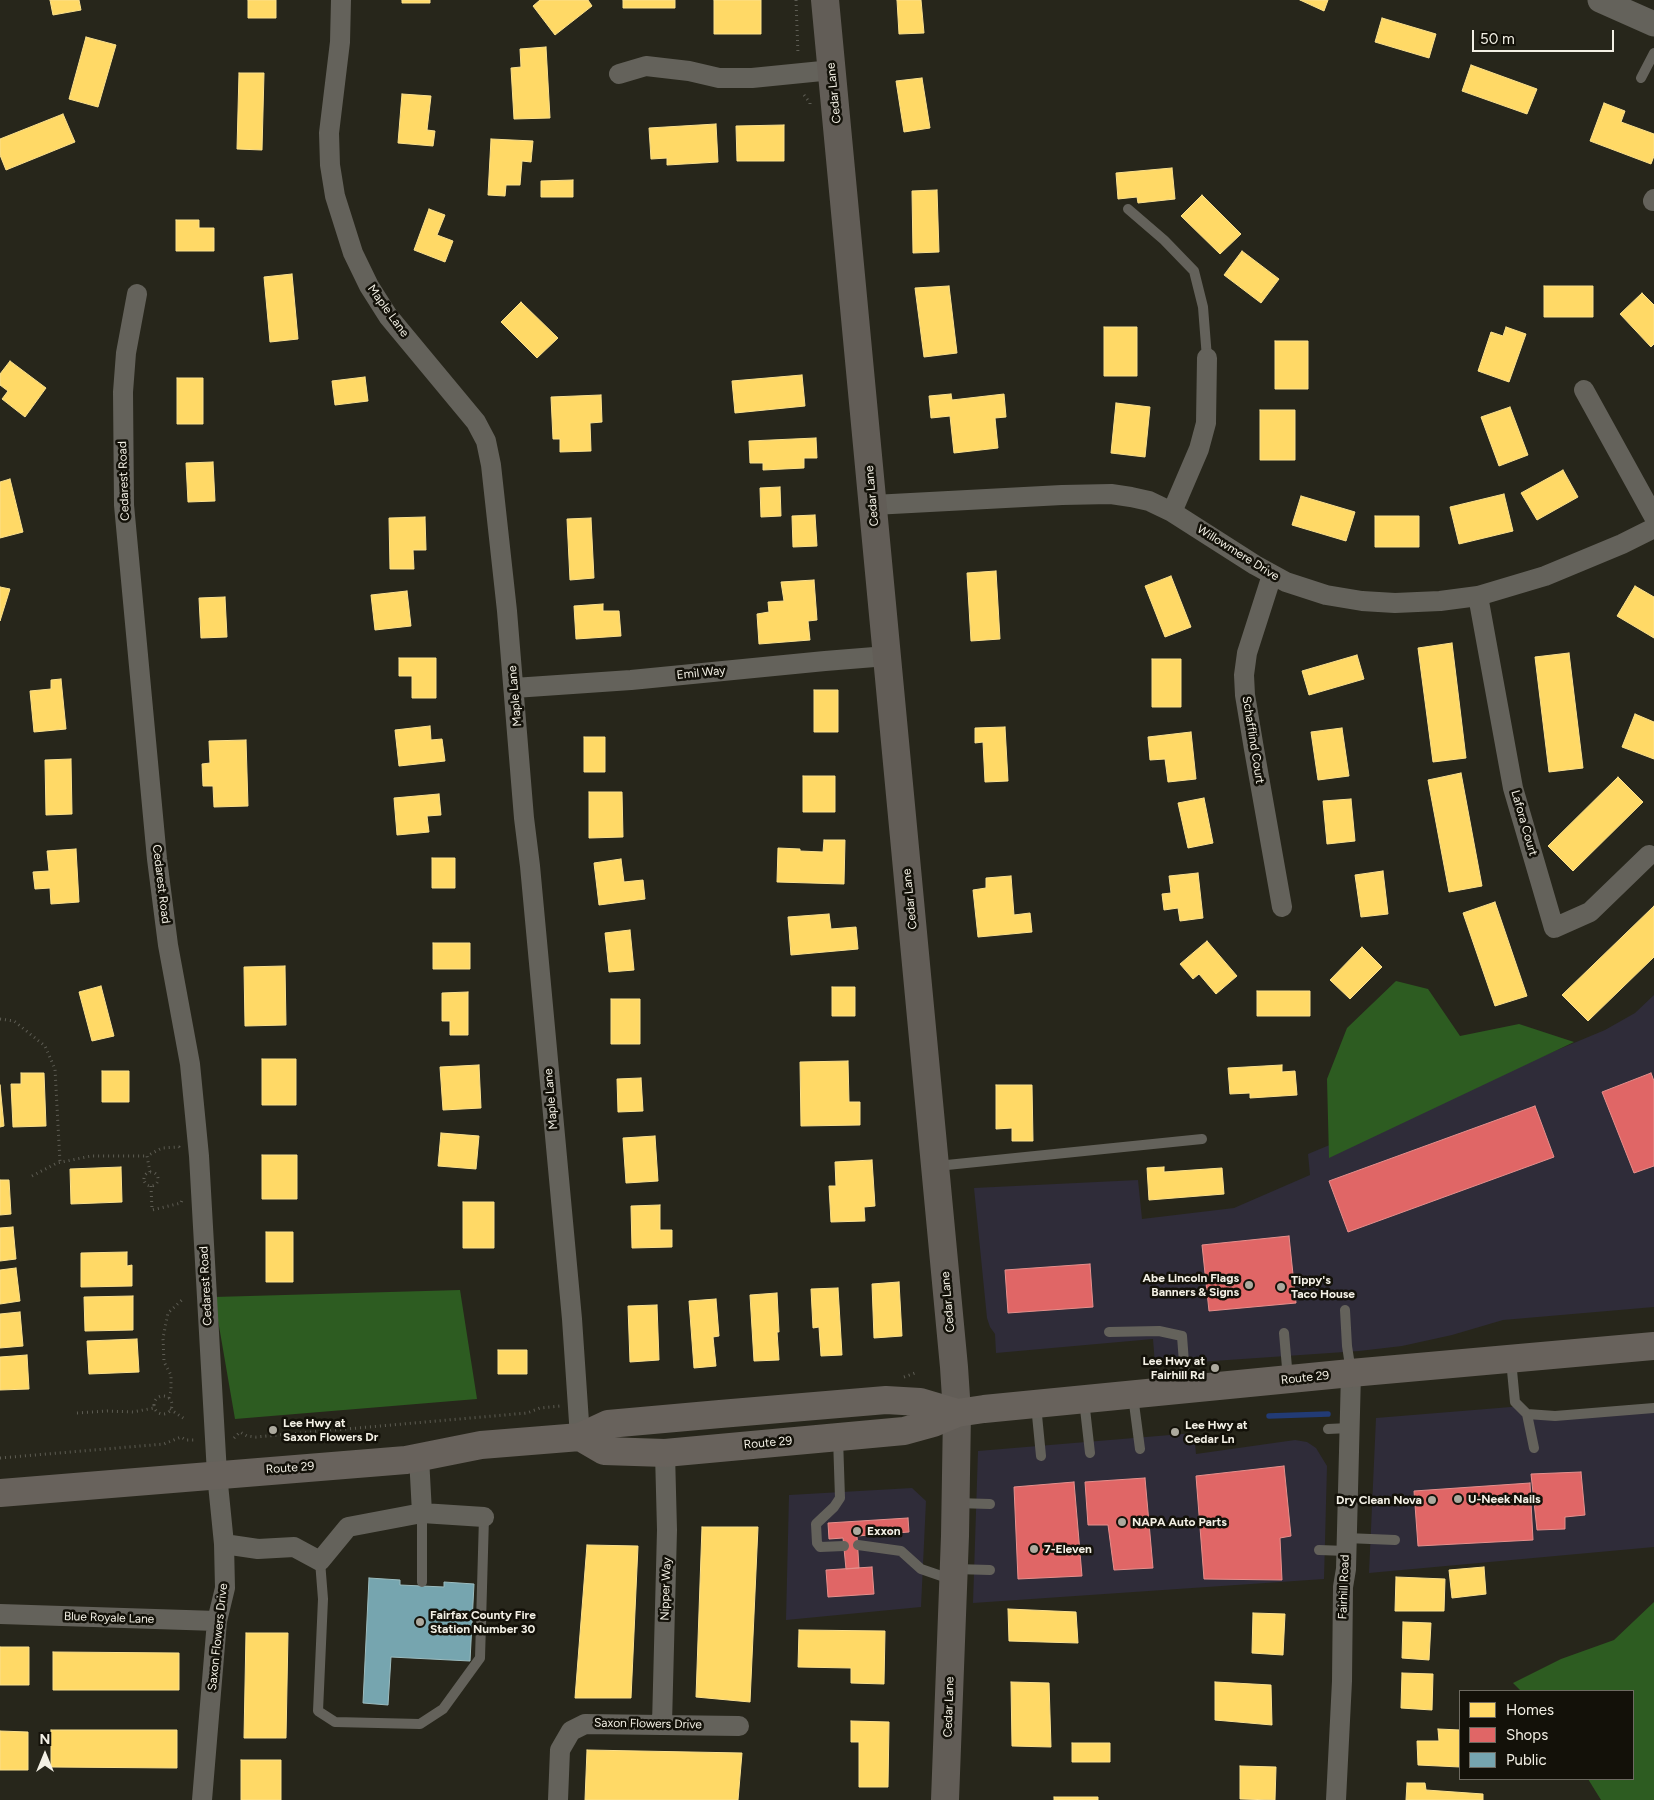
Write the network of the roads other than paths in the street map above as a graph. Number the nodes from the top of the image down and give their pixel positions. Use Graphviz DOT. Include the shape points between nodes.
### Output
graph roads {
  1 [pos="341,0"];
  2 [pos="825,0"];
  3 [pos="1600,0"];
  4 [pos="1654,24"];
  5 [pos="1654,53"];
  6 [pos="832,70"];
  7 [pos="619,74"];
  8 [pos="1642,78"];
  9 [pos="1128,209"];
  10 [pos="137,294"];
  11 [pos="1207,358"];
  12 [pos="1584,390"];
  13 [pos="873,505"];
  14 [pos="1172,512"];
  15 [pos="1654,517"];
  16 [pos="1654,528"];
  17 [pos="1272,575"];
  18 [pos="1478,596"];
  19 [pos="887,656"];
  20 [pos="514,688"];
  21 [pos="1649,855"];
  22 [pos="1282,907"];
  23 [pos="1202,1139"];
  24 [pos="936,1166"];
  25 [pos="1345,1310"];
  26 [pos="1109,1332"];
  27 [pos="1284,1333"];
  28 [pos="1654,1346"];
  29 [pos="1511,1359"];
  30 [pos="1351,1373"];
  31 [pos="1288,1380"];
  32 [pos="1186,1390"];
  33 [pos="1133,1395"];
  34 [pos="1084,1400"];
  35 [pos="1036,1404"];
  36 [pos="1654,1408"];
  37 [pos="957,1413"];
  38 [pos="1527,1414"];
  39 [pos="1349,1428"];
  40 [pos="1328,1429"];
  41 [pos="838,1437"];
  42 [pos="580,1438"];
  43 [pos="1534,1448"];
  44 [pos="1140,1449"];
  45 [pos="665,1453"];
  46 [pos="1090,1453"];
  47 [pos="1041,1456"];
  48 [pos="420,1457"];
  49 [pos="217,1474"];
  50 [pos="0,1493"];
  51 [pos="955,1503"];
  52 [pos="990,1504"];
  53 [pos="422,1513"];
  54 [pos="484,1517"];
  55 [pos="1395,1540"];
  56 [pos="224,1544"];
  57 [pos="858,1545"];
  58 [pos="1346,1545"];
  59 [pos="844,1546"];
  60 [pos="1319,1550"];
  61 [pos="320,1561"];
  62 [pos="990,1570"];
  63 [pos="954,1574"];
  64 [pos="422,1582"];
  65 [pos="0,1614"];
  66 [pos="218,1621"];
  67 [pos="662,1724"];
  68 [pos="739,1726"];
  69 [pos="202,1800"];
  70 [pos="558,1800"];
  71 [pos="945,1800"];
  72 [pos="1336,1800"];
  1 -- 20 [label="street, Maple Lane" via="340,42 329,133 335,196 353,253 369,286 388,316 476,422 486,441 496,498"];
  2 -- 6 [label="main road, Cedar Lane"];
  3 -- 4 [label="street"];
  5 -- 8 [label="lane"];
  6 -- 7 [label="street" via="719,78 646,66"];
  6 -- 13 [label="main road, Cedar Lane"];
  9 -- 11 [label="lane" via="1194,271 1203,307"];
  10 -- 49 [label="street, Cedarest Road" via="126,353 122,434 124,505 157,860 168,944 190,1064 199,1156"];
  11 -- 14 [label="street" via="1206,423 1200,449"];
  12 -- 15 [label="street"];
  13 -- 14 [label="street, Willowmere Drive" via="1111,494 1149,501"];
  13 -- 19 [label="main road, Cedar Lane"];
  14 -- 17 [label="street, Willowmere Drive"];
  16 -- 18 [label="street, Willowmere Drive" via="1545,576"];
  17 -- 18 [label="street, Willowmere Drive" via="1326,595 1362,601 1395,603"];
  17 -- 22 [label="street, Schafflind Court" via="1247,653 1244,675"];
  18 -- 21 [label="street, Lafora Court" via="1513,788 1554,928 1590,912"];
  19 -- 20 [label="street, Emil Way"];
  19 -- 24 [label="main road, Cedar Lane"];
  20 -- 42 [label="street, Maple Lane"];
  23 -- 24 [label="lane"];
  24 -- 37 [label="main road, Cedar Lane"];
  25 -- 30 [label="lane"];
  26 -- 32 [label="lane" via="1159,1331 1182,1336"];
  27 -- 31 [label="lane"];
  28 -- 29 [label="main road, Route 29"];
  29 -- 30 [label="main road, Route 29"];
  29 -- 38 [label="lane" via="1515,1402"];
  30 -- 31 [label="main road, Route 29"];
  30 -- 39 [label="street, Fairhill Road"];
  31 -- 32 [label="main road, Route 29"];
  32 -- 33 [label="main road, Route 29"];
  33 -- 34 [label="main road, Route 29"];
  33 -- 44 [label="lane"];
  34 -- 35 [label="main road, Route 29"];
  34 -- 46 [label="lane"];
  35 -- 37 [label="main road, Route 29"];
  35 -- 47 [label="lane"];
  36 -- 38 [label="lane" via="1555,1416"];
  37 -- 41 [label="main road, Route 29" via="904,1430"];
  37 -- 42 [label="main road, Route 29" via="920,1402 886,1400 608,1424"];
  37 -- 51 [label="main road, Cedar Lane"];
  38 -- 43 [label="lane"];
  39 -- 40 [label="lane"];
  39 -- 58 [label="street, Fairhill Road"];
  41 -- 45 [label="main road, Route 29"];
  41 -- 59 [label="lane" via="840,1498 816,1524 817,1543 820,1547"];
  42 -- 45 [label="main road, Route 29" via="604,1451"];
  42 -- 48 [label="main road, Route 29" via="481,1445"];
  45 -- 67 [label="street, Nipper Way" via="667,1530"];
  48 -- 49 [label="main road, Route 29"];
  48 -- 53 [label="street"];
  49 -- 50 [label="main road, Route 29"];
  49 -- 56 [label="street, Saxon Flowers Drive"];
  51 -- 52 [label="lane"];
  51 -- 63 [label="main road, Cedar Lane"];
  53 -- 54 [label="street"];
  53 -- 61 [label="street" via="348,1527"];
  53 -- 64 [label="lane"];
  54 -- 61 [label="lane" via="480,1658 443,1708 420,1724 335,1722 318,1711 323,1598"];
  55 -- 58 [label="lane"];
  56 -- 61 [label="street" via="258,1549 294,1547"];
  56 -- 66 [label="street, Saxon Flowers Drive" via="225,1588"];
  57 -- 63 [label="lane" via="901,1551 921,1569"];
  58 -- 60 [label="lane"];
  58 -- 72 [label="street, Fairhill Road"];
  62 -- 63 [label="lane"];
  63 -- 71 [label="main road, Cedar Lane"];
  65 -- 66 [label="street, Blue Royale Lane"];
  66 -- 69 [label="street, Saxon Flowers Drive"];
  67 -- 68 [label="street, Saxon Flowers Drive"];
  67 -- 70 [label="street, Saxon Flowers Drive" via="585,1724 571,1731 560,1750"];
}
